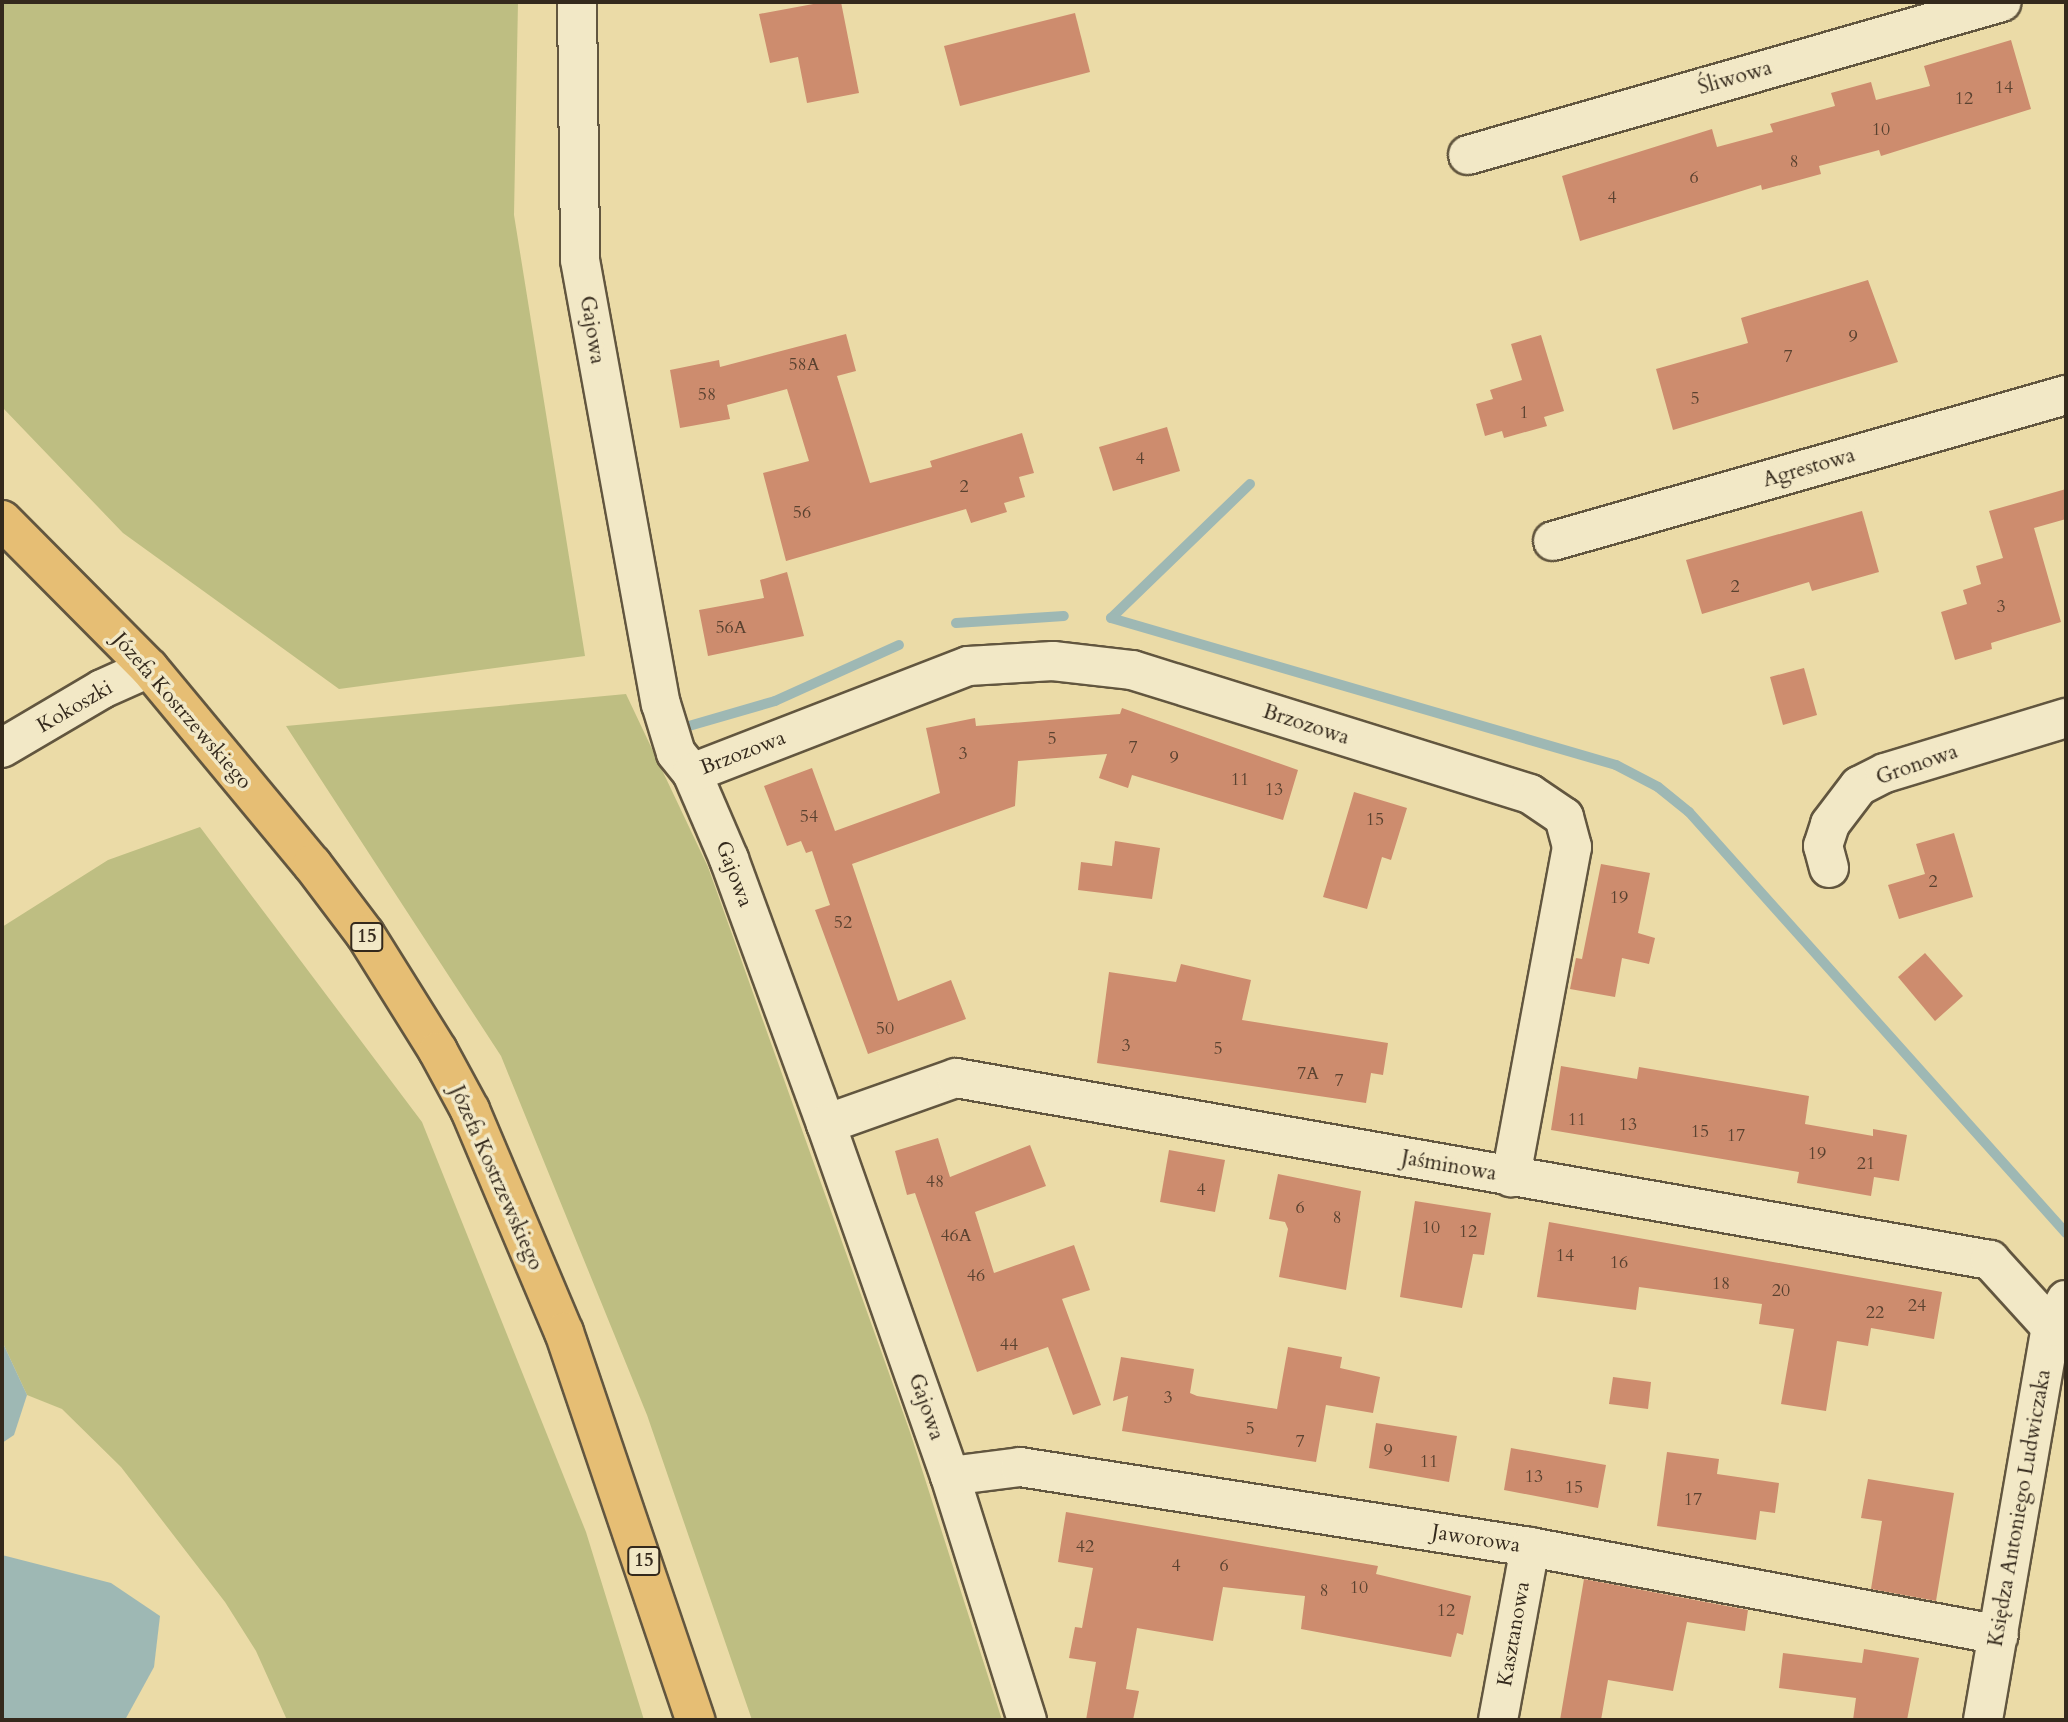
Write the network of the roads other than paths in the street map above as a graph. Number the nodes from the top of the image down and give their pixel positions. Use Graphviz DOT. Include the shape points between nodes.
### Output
graph roads {
  1 [pos="577,2"];
  2 [pos="2002,2"];
  3 [pos="1468,155"];
  4 [pos="2066,395"];
  5 [pos="2,520"];
  6 [pos="1553,541"];
  7 [pos="149,668"];
  8 [pos="2066,718"];
  9 [pos="2,748"];
  10 [pos="692,773"];
  11 [pos="1829,868"];
  12 [pos="826,1124"];
  13 [pos="1511,1177"];
  14 [pos="2058,1313"];
  15 [pos="950,1476"];
  16 [pos="1530,1547"];
  17 [pos="1999,1635"];
  18 [pos="695,1720"];
  19 [pos="1027,1720"];
  20 [pos="1498,1720"];
  21 [pos="1983,1720"];
  1 -- 10 [label="street, Gajowa" via="580,260 661,704 676,753"];
  2 -- 3 [label="street, Śliwowa"];
  4 -- 6 [label="street, Agrestowa"];
  5 -- 7 [label="main road, Józefa Kostrzewskiego / 15"];
  7 -- 9 [label="street, Kokoszki" via="102,689"];
  7 -- 18 [label="main road, Józefa Kostrzewskiego / 15" via="365,934 470,1110 586,1391"];
  8 -- 11 [label="street, Gronowa" via="1885,773 1859,786 1830,824 1823,846"];
  10 -- 12 [label="street, Gajowa"];
  10 -- 13 [label="street, Brzozowa" via="968,666 1053,661 1132,670 1530,794 1564,817 1572,847"];
  12 -- 13 [label="street, Jaśminowa" via="956,1078"];
  12 -- 15 [label="street, Gajowa"];
  13 -- 14 [label="street, Jaśminowa" via="1990,1260"];
  14 -- 17 [label="street, Księdza Antoniego Ludwiczaka"];
  15 -- 16 [label="street, Jaworowa" via="1020,1467"];
  15 -- 19 [label="street, Gajowa"];
  16 -- 17 [label="street, Jaworowa"];
  16 -- 20 [label="street, Kasztanowa"];
  17 -- 21 [label="street, Księdza Antoniego Ludwiczaka"];
}
